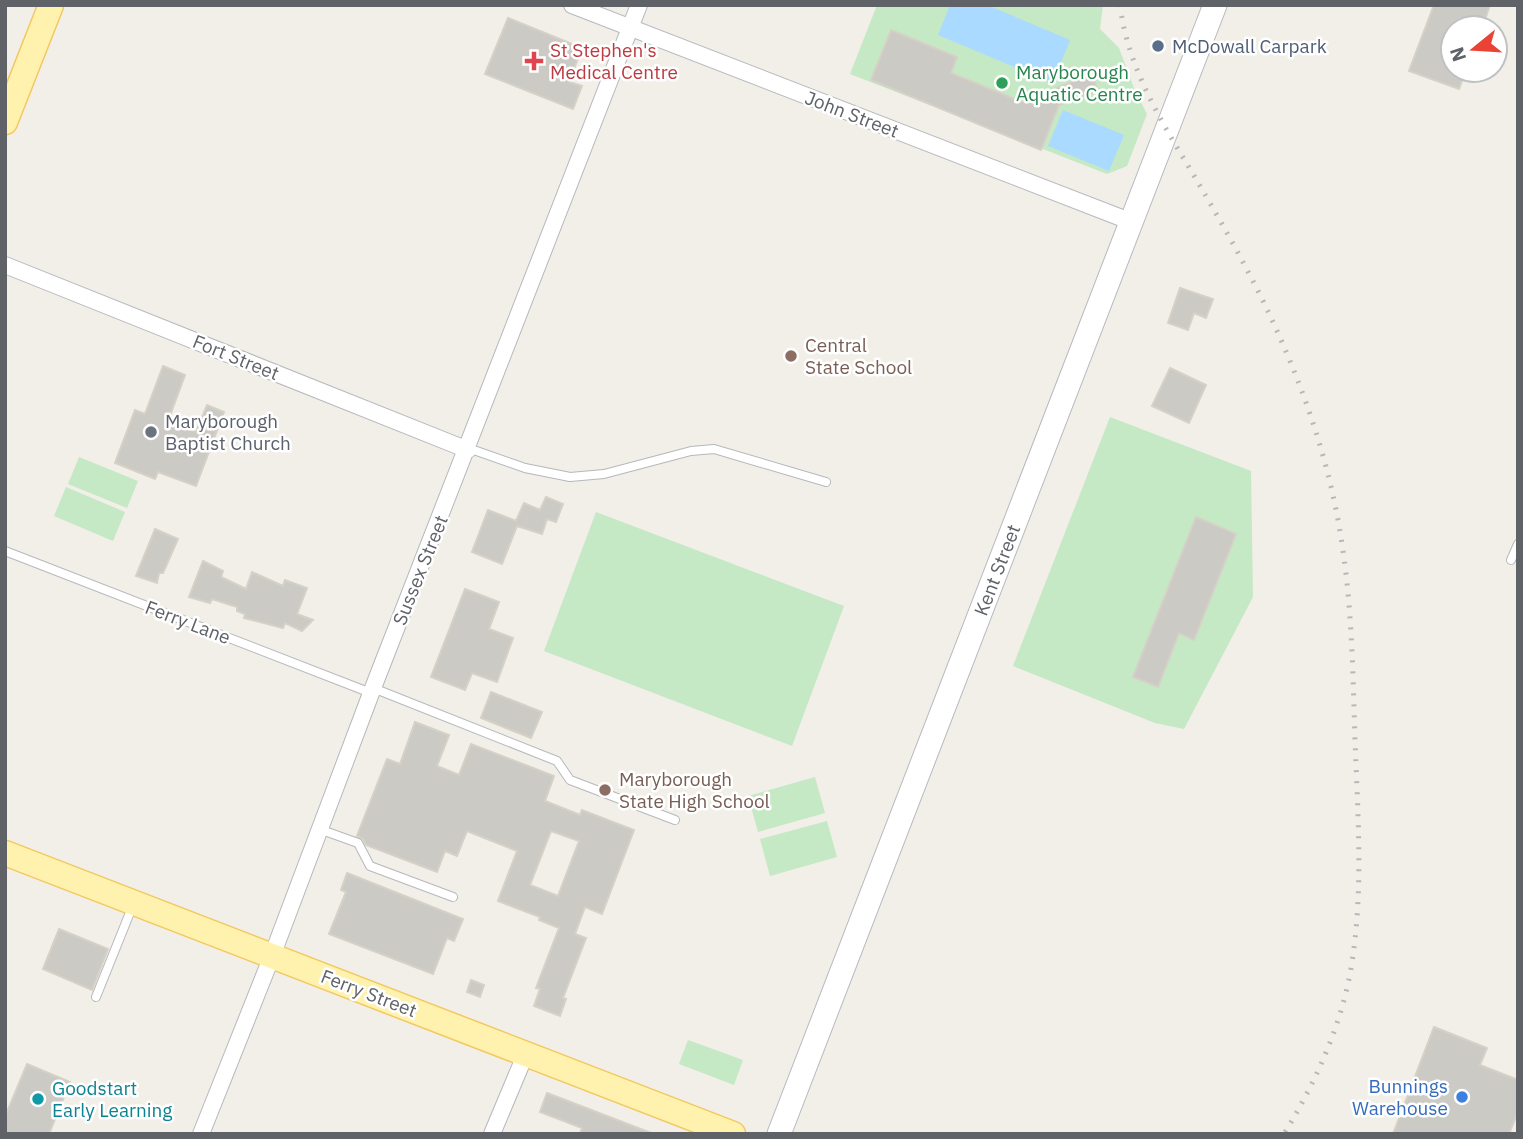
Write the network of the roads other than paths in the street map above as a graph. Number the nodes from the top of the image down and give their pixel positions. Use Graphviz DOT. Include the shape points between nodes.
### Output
graph roads {
  1 [pos="51,5"];
  2 [pos="572,5"];
  3 [pos="639,5"];
  4 [pos="1216,5"];
  5 [pos="630,29"];
  6 [pos="5,122"];
  7 [pos="1132,222"];
  8 [pos="5,265"];
  9 [pos="468,449"];
  10 [pos="826,482"];
  11 [pos="1518,544"];
  12 [pos="5,551"];
  13 [pos="1511,560"];
  14 [pos="372,691"];
  15 [pos="675,820"];
  16 [pos="319,829"];
  17 [pos="5,853"];
  18 [pos="453,897"];
  19 [pos="134,902"];
  20 [pos="272,956"];
  21 [pos="96,997"];
  22 [pos="526,1054"];
  23 [pos="201,1134"];
  24 [pos="492,1134"];
  25 [pos="733,1134"];
  26 [pos="779,1134"];
  1 -- 6 [label="main road"];
  2 -- 5 [label="street, John Street"];
  3 -- 5 [label="street, Sussex Street"];
  4 -- 7 [label="main road, Kent Street"];
  5 -- 7 [label="street, John Street"];
  5 -- 9 [label="street, Sussex Street"];
  7 -- 26 [label="main road, Kent Street"];
  8 -- 9 [label="street, Fort Street"];
  9 -- 10 [label="lane" via="570,477 604,474 714,449"];
  9 -- 14 [label="street, Sussex Street"];
  11 -- 13 [label="lane"];
  12 -- 14 [label="lane, Ferry Lane"];
  14 -- 15 [label="lane, Ferry Lane" via="557,761 570,780"];
  14 -- 16 [label="street, Sussex Street"];
  16 -- 18 [label="lane" via="358,843 370,866"];
  16 -- 20 [label="street, Sussex Street"];
  17 -- 19 [label="main road, Ferry Street"];
  19 -- 20 [label="main road, Ferry Street"];
  19 -- 21 [label="lane"];
  20 -- 22 [label="main road, Ferry Street"];
  20 -- 23 [label="street, Sussex Street"];
  22 -- 24 [label="street"];
  22 -- 25 [label="main road, Ferry Street"];
}
